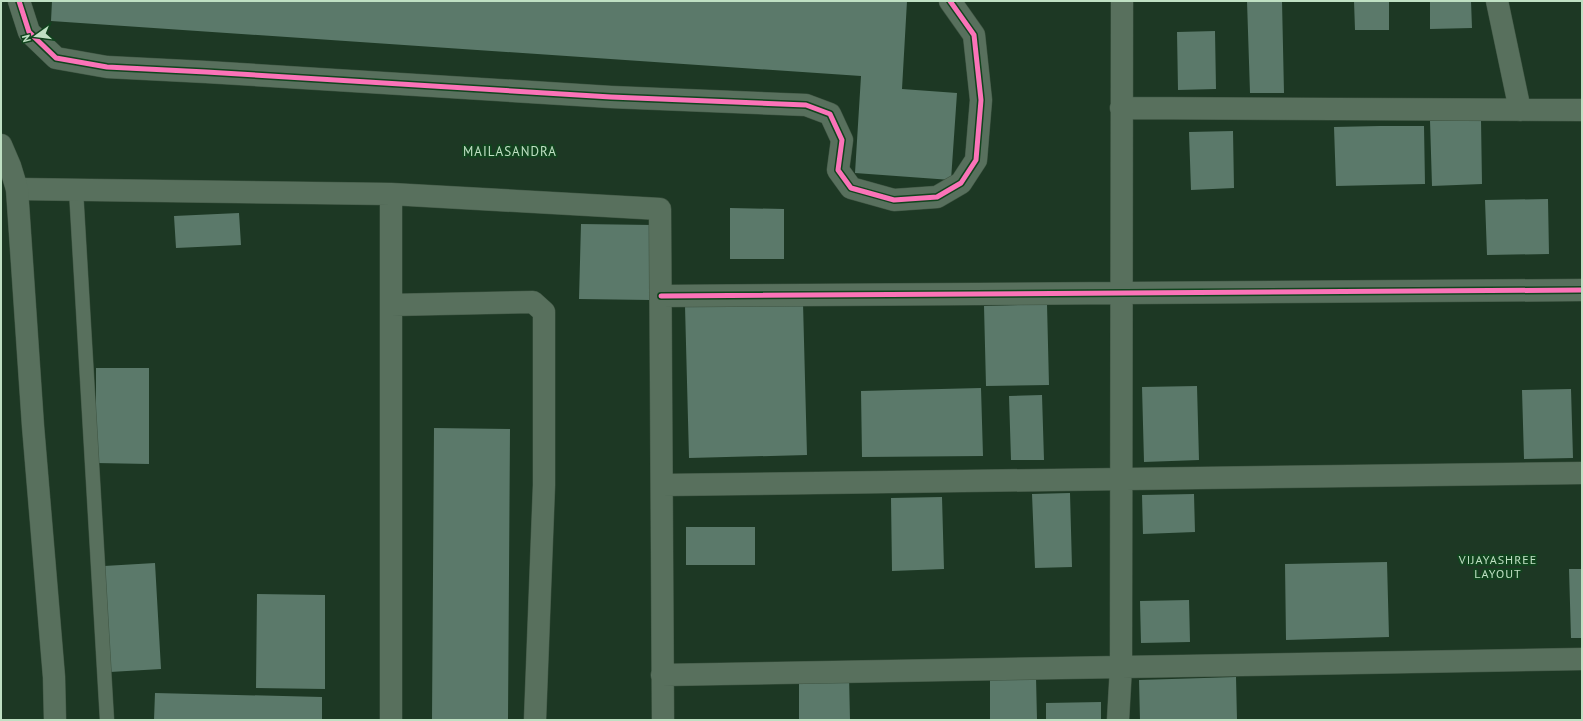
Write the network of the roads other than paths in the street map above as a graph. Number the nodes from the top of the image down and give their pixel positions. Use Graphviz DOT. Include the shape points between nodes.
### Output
graph roads {
  1 [pos="19,1"];
  2 [pos="950,1"];
  3 [pos="1122,1"];
  4 [pos="1497,1"];
  5 [pos="1121,108"];
  6 [pos="1520,110"];
  7 [pos="1582,110"];
  8 [pos="1,145"];
  9 [pos="17,189"];
  10 [pos="76,190"];
  11 [pos="391,194"];
  12 [pos="1582,290"];
  13 [pos="1120,293"];
  14 [pos="661,296"];
  15 [pos="391,304"];
  16 [pos="1582,473"];
  17 [pos="1120,479"];
  18 [pos="662,485"];
  19 [pos="1582,659"];
  20 [pos="1121,667"];
  21 [pos="662,675"];
  22 [pos="55,720"];
  23 [pos="107,720"];
  24 [pos="391,720"];
  25 [pos="535,720"];
  26 [pos="663,720"];
  27 [pos="1118,720"];
  1 -- 2 [label="street" via="29,32 56,58 106,67 611,97 806,105 830,114 842,140 838,170 851,188 894,200 938,197 961,183 976,160 981,100 974,35"];
  3 -- 5 [label="street"];
  4 -- 6 [label="street"];
  5 -- 6 [label="street"];
  5 -- 13 [label="street"];
  6 -- 7 [label="street"];
  8 -- 9 [label="street"];
  9 -- 10 [label="street"];
  9 -- 22 [label="street" via="54,678"];
  10 -- 11 [label="street"];
  10 -- 23 [label="lane"];
  11 -- 14 [label="street" via="660,209"];
  11 -- 15 [label="street"];
  12 -- 13 [label="street"];
  13 -- 14 [label="street"];
  13 -- 17 [label="street"];
  14 -- 18 [label="street"];
  15 -- 24 [label="street"];
  15 -- 25 [label="street" via="533,302 544,312 544,485"];
  16 -- 17 [label="street"];
  17 -- 18 [label="street"];
  17 -- 20 [label="street"];
  18 -- 21 [label="street"];
  19 -- 20 [label="street"];
  20 -- 21 [label="street"];
  20 -- 27 [label="street"];
  21 -- 26 [label="street"];
}
